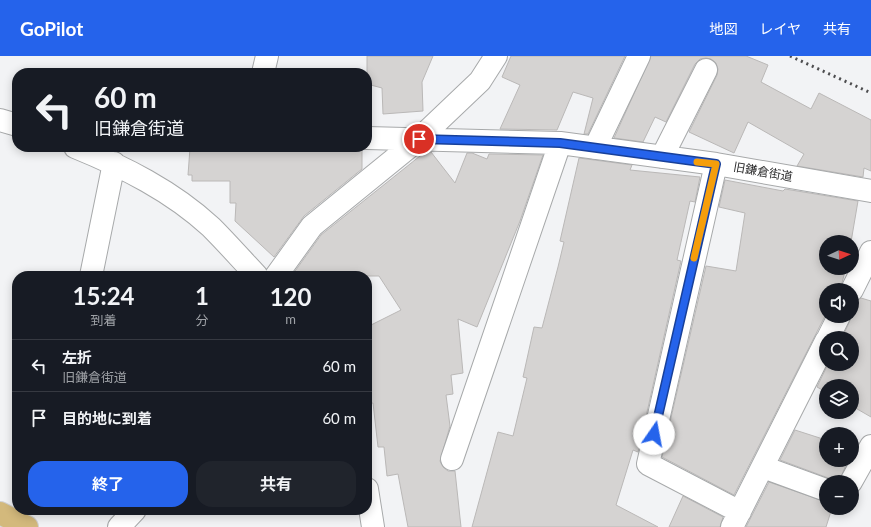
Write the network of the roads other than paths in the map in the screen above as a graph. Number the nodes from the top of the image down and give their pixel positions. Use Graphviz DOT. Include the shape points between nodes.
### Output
graph roads {
  1 [pos="267,56"];
  2 [pos="496,56"];
  3 [pos="639,56"];
  4 [pos="264,68"];
  5 [pos="706,70"];
  6 [pos="0,120"];
  7 [pos="12,124"];
  8 [pos="372,138"];
  9 [pos="419,139"];
  10 [pos="560,143"];
  11 [pos="595,148"];
  12 [pos="87,152"];
  13 [pos="662,157"];
  14 [pos="114,163"];
  15 [pos="716,164"];
  16 [pos="871,191"];
  17 [pos="871,252"];
  18 [pos="92,271"];
  19 [pos="252,271"];
  20 [pos="280,271"];
  21 [pos="856,283"];
  22 [pos="819,355"];
  23 [pos="871,446"];
  24 [pos="452,459"];
  25 [pos="763,467"];
  26 [pos="855,475"];
  27 [pos="819,487"];
  28 [pos="0,513"];
  29 [pos="130,515"];
  30 [pos="371,515"];
  31 [pos="736,520"];
  32 [pos="24,527"];
  33 [pos="119,527"];
  34 [pos="373,527"];
  1 -- 4 [label="street"];
  2 -- 9 [label="street" via="480,81"];
  3 -- 11 [label="street"];
  5 -- 13 [label="street"];
  6 -- 7 [label="street"];
  8 -- 9 [label="street, 旧鎌倉街道"];
  9 -- 10 [label="street, 旧鎌倉街道"];
  9 -- 20 [label="street" via="312,226"];
  10 -- 11 [label="street, 旧鎌倉街道"];
  10 -- 24 [label="street"];
  11 -- 13 [label="street, 旧鎌倉街道"];
  12 -- 14 [label="street"];
  13 -- 15 [label="street, 旧鎌倉街道"];
  14 -- 18 [label="street"];
  14 -- 19 [label="street" via="165,192 210,227"];
  15 -- 16 [label="street, 旧鎌倉街道"];
  15 -- 31 [label="street" via="648,464"];
  17 -- 21 [label="street"];
  22 -- 25 [label="street"];
  23 -- 26 [label="street"];
  25 -- 27 [label="street"];
  25 -- 31 [label="street"];
  28 -- 32 [label="main road"];
  29 -- 33 [label="street"];
  30 -- 34 [label="street"];
}
